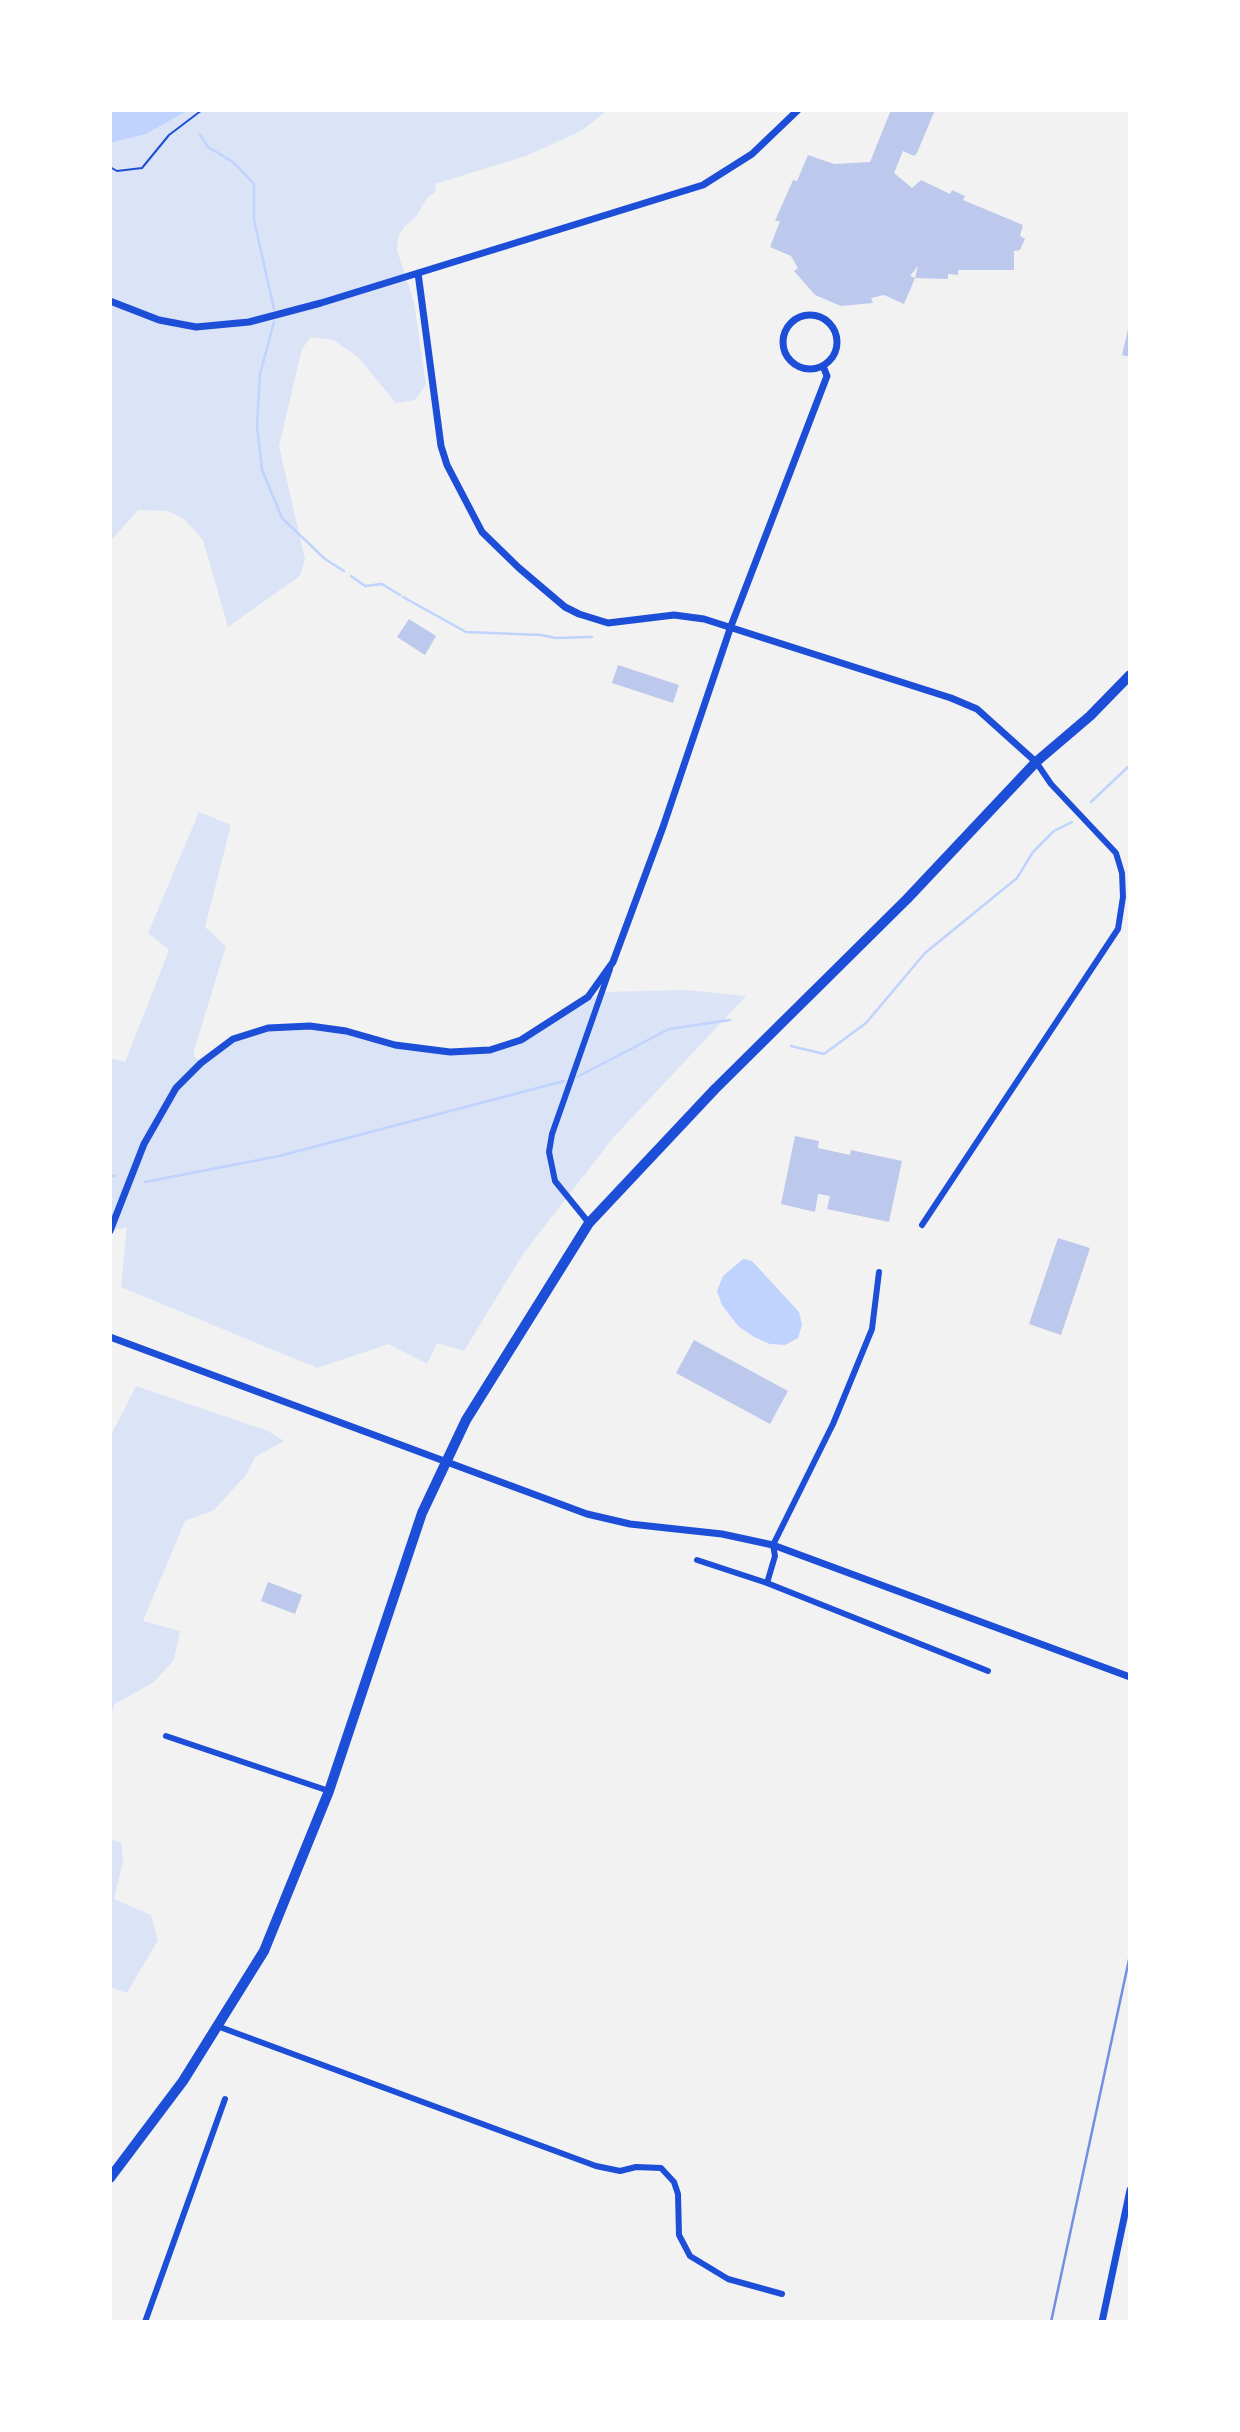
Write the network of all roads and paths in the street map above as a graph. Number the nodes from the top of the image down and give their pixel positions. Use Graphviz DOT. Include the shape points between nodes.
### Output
graph roads {
  1 [pos="202,110"];
  2 [pos="798,110"];
  3 [pos="110,167"];
  4 [pos="418,273"];
  5 [pos="110,301"];
  6 [pos="823,366"];
  7 [pos="731,626"];
  8 [pos="1130,675"];
  9 [pos="1036,762"];
  10 [pos="613,962"];
  11 [pos="589,1223"];
  12 [pos="922,1225"];
  13 [pos="110,1231"];
  14 [pos="878,1272"];
  15 [pos="110,1337"];
  16 [pos="447,1463"];
  17 [pos="773,1545"];
  18 [pos="697,1560"];
  19 [pos="767,1583"];
  20 [pos="988,1671"];
  21 [pos="1130,1677"];
  22 [pos="166,1736"];
  23 [pos="329,1791"];
  24 [pos="217,2026"];
  25 [pos="225,2099"];
  26 [pos="110,2178"];
  27 [pos="1130,2190"];
  28 [pos="782,2294"];
  29 [pos="145,2322"];
  30 [pos="1102,2322"];
  1 -- 3 [label="path" via="169,135 142,168 117,171"];
  2 -- 4 [label="street" via="752,154 703,186"];
  4 -- 5 [label="street" via="321,303 214,327 181,326"];
  4 -- 7 [label="street" via="441,446 464,503 482,532 519,568 579,614 621,624 674,615"];
  6 -- 6 [label="street" via="835,352 836,332 818,316 800,316 786,328 784,349 797,366"];
  6 -- 7 [label="street" via="827,376"];
  7 -- 9 [label="street" via="977,709"];
  7 -- 10 [label="street"];
  8 -- 9 [label="highway"];
  9 -- 11 [label="highway"];
  9 -- 12 [label="street" via="1116,853 1123,897 1118,929"];
  10 -- 11 [label="street" via="549,1152 555,1181"];
  10 -- 13 [label="street" via="588,997 521,1040 490,1050 450,1052 395,1045 310,1026 268,1028 233,1039 176,1088 144,1144"];
  11 -- 16 [label="highway" via="466,1420"];
  14 -- 17 [label="street" via="872,1329 833,1423"];
  15 -- 16 [label="street"];
  16 -- 17 [label="street" via="587,1514"];
  16 -- 23 [label="highway" via="407,1551"];
  17 -- 19 [label="street" via="775,1556"];
  17 -- 21 [label="street"];
  18 -- 19 [label="street"];
  19 -- 20 [label="street"];
  22 -- 23 [label="street"];
  23 -- 24 [label="highway" via="264,1951"];
  24 -- 26 [label="highway" via="169,2101"];
  24 -- 28 [label="street" via="596,2166 620,2171 661,2168 678,2194 679,2235 690,2256 728,2279"];
  25 -- 29 [label="street"];
  27 -- 30 [label="street"];
}
